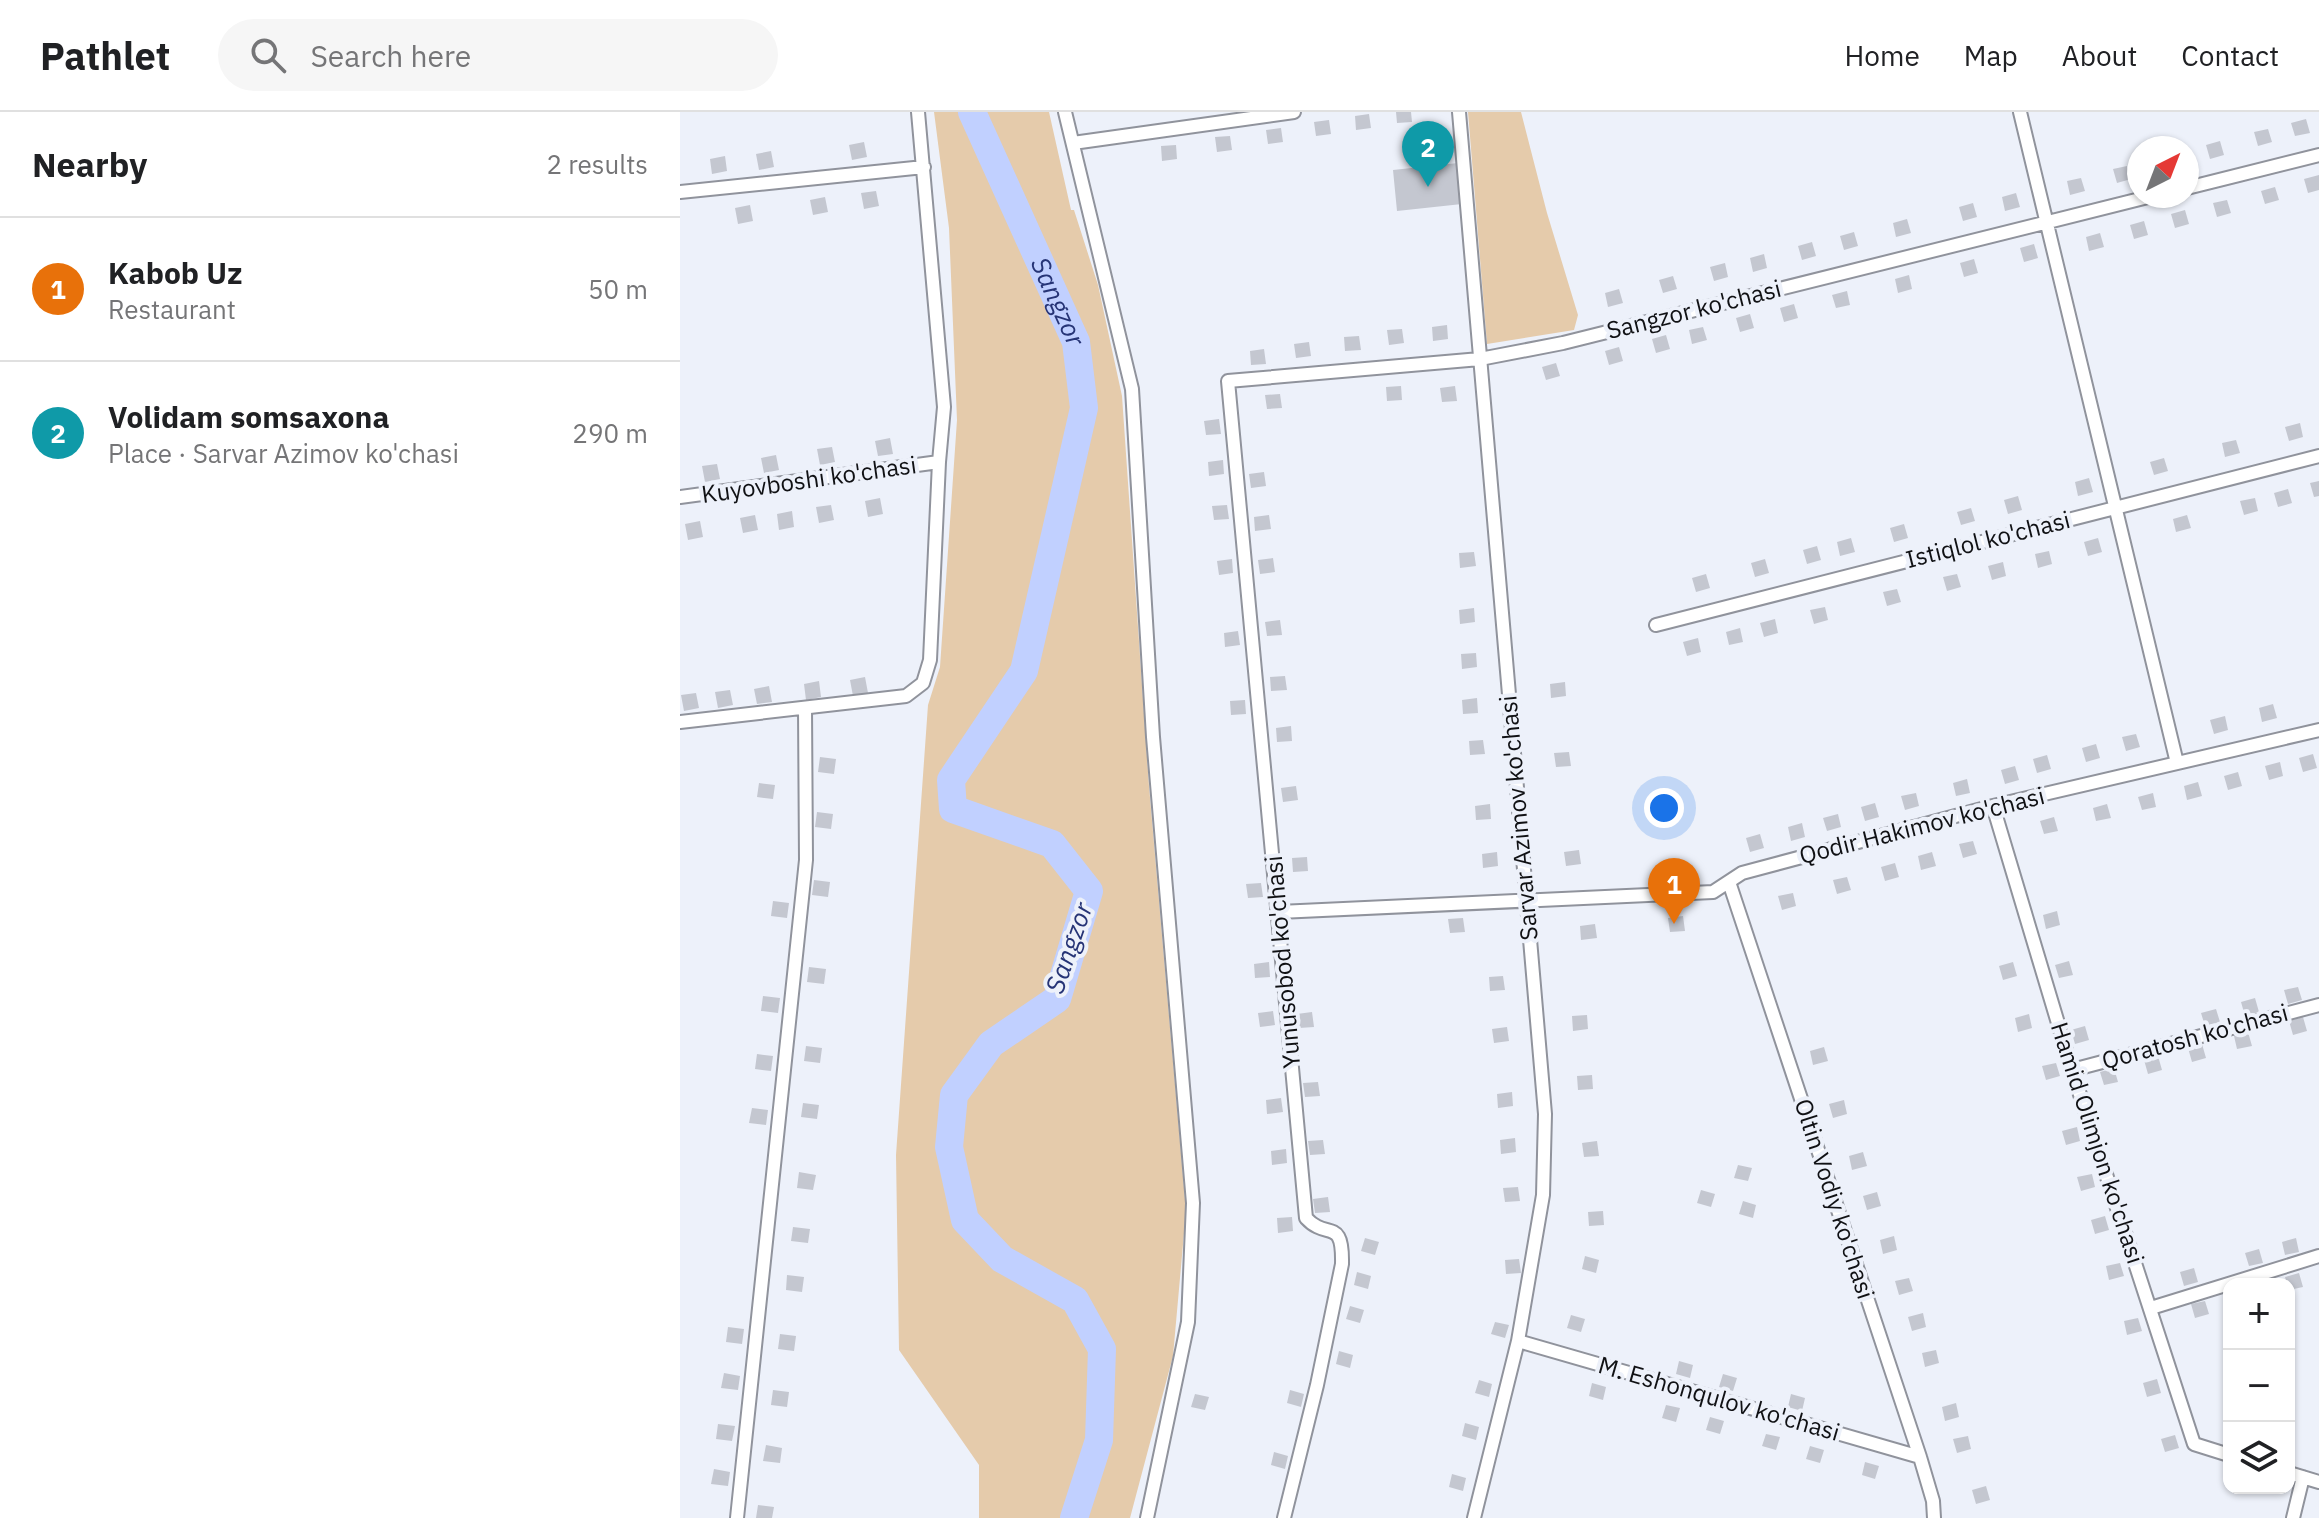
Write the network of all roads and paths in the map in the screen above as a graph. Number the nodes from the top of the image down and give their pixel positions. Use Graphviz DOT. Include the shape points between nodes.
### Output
graph roads {
  1 [pos="918,112"];
  2 [pos="1065,112"];
  3 [pos="1294,112"];
  4 [pos="1459,112"];
  5 [pos="2020,112"];
  6 [pos="1073,143"];
  7 [pos="2319,155"];
  8 [pos="924,167"];
  9 [pos="2199,185"];
  10 [pos="680,192"];
  11 [pos="2127,202"];
  12 [pos="2048,221"];
  13 [pos="1480,359"];
  14 [pos="1228,381"];
  15 [pos="2319,456"];
  16 [pos="939,462"];
  17 [pos="680,497"];
  18 [pos="2115,508"];
  19 [pos="1656,625"];
  20 [pos="805,708"];
  21 [pos="680,722"];
  22 [pos="2319,730"];
  23 [pos="2177,763"];
  24 [pos="1993,806"];
  25 [pos="1729,882"];
  26 [pos="1526,902"];
  27 [pos="1279,912"];
  28 [pos="2319,1005"];
  29 [pos="2072,1070"];
  30 [pos="2319,1256"];
  31 [pos="2151,1308"];
  32 [pos="1518,1341"];
  33 [pos="2223,1453"];
  34 [pos="1920,1457"];
  35 [pos="2295,1475"];
  36 [pos="2303,1477"];
  37 [pos="2319,1482"];
  38 [pos="737,1518"];
  39 [pos="1147,1518"];
  40 [pos="1284,1518"];
  41 [pos="1474,1518"];
  42 [pos="1934,1518"];
  43 [pos="2293,1518"];
  1 -- 8 [label="street"];
  2 -- 6 [label="street"];
  3 -- 6 [label="street"];
  4 -- 13 [label="street, Sarvar Azimov ko'chasi"];
  5 -- 12 [label="street"];
  6 -- 39 [label="street" via="1132,389 1153,737 1193,1203 1188,1322"];
  7 -- 9 [label="street"];
  8 -- 10 [label="street"];
  8 -- 16 [label="street" via="944,407"];
  11 -- 12 [label="street, Sangzor ko'chasi"];
  12 -- 13 [label="street, Sangzor ko'chasi" via="1563,343"];
  12 -- 18 [label="street"];
  13 -- 14 [label="street, Sangzor ko'chasi"];
  13 -- 26 [label="street, Sarvar Azimov ko'chasi"];
  14 -- 27 [label="street, Yunusobod ko'chasi"];
  15 -- 18 [label="street, Istiqlol ko'chasi"];
  16 -- 17 [label="street, Kuyovboshi ko'chasi"];
  16 -- 20 [label="street" via="930,660 923,683 906,696"];
  18 -- 19 [label="street, Istiqlol ko'chasi"];
  18 -- 23 [label="street"];
  20 -- 21 [label="street"];
  20 -- 38 [label="street" via="806,860"];
  22 -- 23 [label="street, Qodir Hakimov ko'chasi"];
  23 -- 24 [label="street, Qodir Hakimov ko'chasi"];
  24 -- 25 [label="street, Qodir Hakimov ko'chasi" via="1742,873"];
  24 -- 29 [label="street, Hamid Olimjon ko'chasi"];
  25 -- 26 [label="street, Qodir Hakimov ko'chasi" via="1713,892"];
  25 -- 34 [label="street, Oltin Vodiy ko'chasi"];
  26 -- 27 [label="street, Qodir Hakimov ko'chasi"];
  26 -- 32 [label="street, Sarvar Azimov ko'chasi" via="1545,1128 1543,1195"];
  27 -- 40 [label="street, Yunusobod ko'chasi" via="1306,1218 1336,1234 1342,1244 1317,1385"];
  28 -- 29 [label="street, Qoratosh ko'chasi"];
  29 -- 31 [label="street, Hamid Olimjon ko'chasi"];
  30 -- 31 [label="street"];
  31 -- 33 [label="street, Hamid Olimjon ko'chasi" via="2194,1444"];
  32 -- 34 [label="street, M. Eshonqulov ko'chasi"];
  32 -- 41 [label="street, Sarvar Azimov ko'chasi"];
  34 -- 42 [label="street, Oltin Vodiy ko'chasi"];
  35 -- 36 [label="street"];
  36 -- 37 [label="street"];
  36 -- 43 [label="street"];
}
